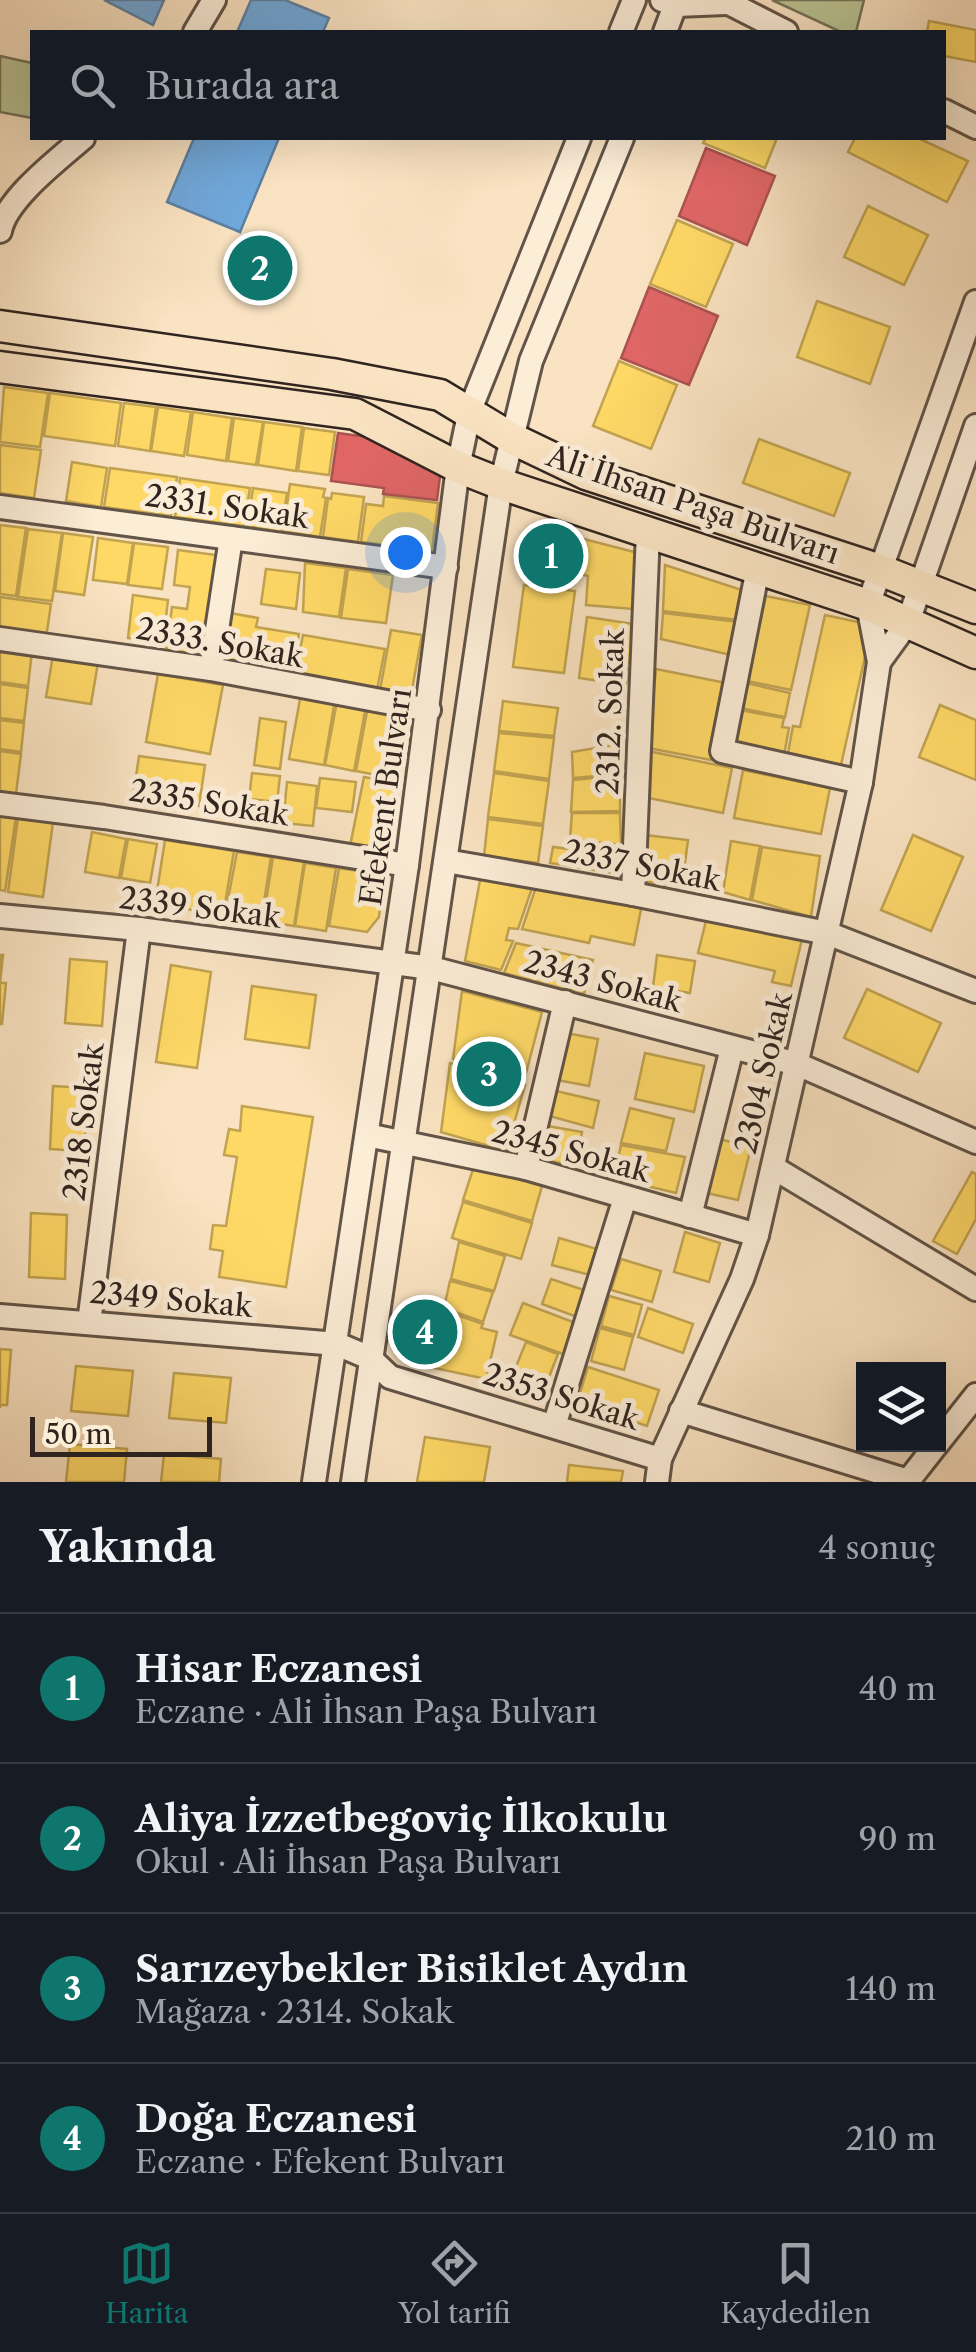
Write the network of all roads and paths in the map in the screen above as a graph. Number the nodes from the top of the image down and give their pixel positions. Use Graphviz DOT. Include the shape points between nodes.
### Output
graph roads {
  1 [pos="214,0"];
  2 [pos="634,0"];
  3 [pos="724,1"];
  4 [pos="672,2"];
  5 [pos="196,30"];
  6 [pos="622,30"];
  7 [pos="665,30"];
  8 [pos="782,30"];
  9 [pos="946,112"];
  10 [pos="976,127"];
  11 [pos="81,140"];
  12 [pos="578,140"];
  13 [pos="621,140"];
  14 [pos="0,231"];
  15 [pos="976,302"];
  16 [pos="0,326"];
  17 [pos="0,367"];
  18 [pos="470,410"];
  19 [pos="976,426"];
  20 [pos="511,438"];
  21 [pos="458,467"];
  22 [pos="501,484"];
  23 [pos="0,507"];
  24 [pos="648,532"];
  25 [pos="231,538"];
  26 [pos="446,567"];
  27 [pos="758,568"];
  28 [pos="880,570"];
  29 [pos="920,585"];
  30 [pos="868,605"];
  31 [pos="976,608"];
  32 [pos="908,622"];
  33 [pos="0,639"];
  34 [pos="976,653"];
  35 [pos="880,662"];
  36 [pos="211,669"];
  37 [pos="429,710"];
  38 [pos="861,782"];
  39 [pos="0,804"];
  40 [pos="446,861"];
  41 [pos="408,865"];
  42 [pos="634,894"];
  43 [pos="0,916"];
  44 [pos="139,929"];
  45 [pos="827,934"];
  46 [pos="393,963"];
  47 [pos="432,968"];
  48 [pos="976,991"];
  49 [pos="566,1002"];
  50 [pos="732,1048"];
  51 [pos="797,1064"];
  52 [pos="367,1135"];
  53 [pos="405,1142"];
  54 [pos="976,1142"];
  55 [pos="526,1168"];
  56 [pos="774,1168"];
  57 [pos="625,1198"];
  58 [pos="690,1216"];
  59 [pos="757,1235"];
  60 [pos="976,1289"];
  61 [pos="0,1316"];
  62 [pos="88,1323"];
  63 [pos="337,1344"];
  64 [pos="370,1358"];
  65 [pos="976,1395"];
  66 [pos="681,1411"];
  67 [pos="554,1426"];
  68 [pos="946,1434"];
  69 [pos="932,1452"];
  70 [pos="659,1470"];
  71 [pos="314,1482"];
  72 [pos="353,1482"];
  1 -- 5 [label="street"];
  2 -- 6 [label="street"];
  3 -- 4 [label="street"];
  3 -- 8 [label="street"];
  4 -- 7 [label="street"];
  9 -- 10 [label="street"];
  11 -- 14 [label="street" via="20,197"];
  12 -- 18 [label="street, Efekent Bulvarı"];
  13 -- 20 [label="street" via="530,361"];
  15 -- 28 [label="street"];
  16 -- 18 [label="main road, Ali İhsan Paşa Bulvarı" via="332,374 440,395"];
  17 -- 21 [label="main road, Ali İhsan Paşa Bulvarı" via="355,414"];
  18 -- 20 [label="main road, Ali İhsan Paşa Bulvarı"];
  18 -- 21 [label="street, Efekent Bulvarı"];
  19 -- 29 [label="street"];
  20 -- 22 [label="street"];
  20 -- 28 [label="main road, Ali İhsan Paşa Bulvarı" via="586,474"];
  21 -- 22 [label="main road, Ali İhsan Paşa Bulvarı"];
  21 -- 26 [label="street, Efekent Bulvarı"];
  22 -- 24 [label="main road, Ali İhsan Paşa Bulvarı"];
  22 -- 40 [label="street"];
  23 -- 25 [label="street, 2331. Sokak"];
  24 -- 27 [label="main road, Ali İhsan Paşa Bulvarı"];
  24 -- 42 [label="street, 2312. Sokak"];
  25 -- 26 [label="street, 2331. Sokak"];
  25 -- 36 [label="street"];
  26 -- 37 [label="street, Efekent Bulvarı"];
  27 -- 30 [label="main road, Ali İhsan Paşa Bulvarı"];
  27 -- 38 [label="street" via="722,751"];
  28 -- 29 [label="main road, Ali İhsan Paşa Bulvarı"];
  28 -- 30 [label="street"];
  29 -- 31 [label="main road, Ali İhsan Paşa Bulvarı"];
  29 -- 32 [label="street"];
  30 -- 32 [label="main road, Ali İhsan Paşa Bulvarı"];
  30 -- 35 [label="street"];
  32 -- 34 [label="main road, Ali İhsan Paşa Bulvarı"];
  32 -- 35 [label="street"];
  33 -- 36 [label="street, 2333. Sokak"];
  35 -- 38 [label="street, 2304 Sokak"];
  36 -- 37 [label="street, 2333. Sokak"];
  37 -- 41 [label="street, Efekent Bulvarı"];
  38 -- 45 [label="street, 2304 Sokak"];
  39 -- 41 [label="street, 2335 Sokak"];
  40 -- 42 [label="street, 2337 Sokak"];
  40 -- 47 [label="street"];
  41 -- 46 [label="street, Efekent Bulvarı"];
  42 -- 45 [label="street, 2337 Sokak"];
  43 -- 44 [label="street, 2339 Sokak"];
  44 -- 46 [label="street, 2339 Sokak"];
  44 -- 62 [label="street, 2318 Sokak"];
  45 -- 48 [label="street, 2337 Sokak"];
  45 -- 51 [label="street, 2304 Sokak"];
  46 -- 47 [label="street, 2343 Sokak"];
  46 -- 52 [label="street, Efekent Bulvarı"];
  47 -- 49 [label="street, 2343 Sokak"];
  47 -- 53 [label="street"];
  49 -- 50 [label="street, 2343 Sokak"];
  49 -- 55 [label="street"];
  50 -- 51 [label="street, 2343 Sokak"];
  50 -- 58 [label="street"];
  51 -- 54 [label="street, 2343 Sokak"];
  51 -- 56 [label="street, 2304 Sokak"];
  52 -- 53 [label="street, 2345 Sokak"];
  52 -- 63 [label="street, Efekent Bulvarı"];
  53 -- 55 [label="street, 2345 Sokak"];
  53 -- 64 [label="street"];
  55 -- 57 [label="street, 2345 Sokak"];
  56 -- 59 [label="street, 2304 Sokak"];
  56 -- 60 [label="street"];
  57 -- 58 [label="street, 2345 Sokak"];
  57 -- 67 [label="street"];
  58 -- 59 [label="street, 2345 Sokak"];
  59 -- 66 [label="street, 2304 Sokak"];
  61 -- 62 [label="street, 2349 Sokak"];
  62 -- 63 [label="street, 2349 Sokak"];
  63 -- 64 [label="street, 2353 Sokak"];
  63 -- 71 [label="street, Efekent Bulvarı"];
  64 -- 67 [label="street, 2353 Sokak" via="390,1376"];
  64 -- 72 [label="street"];
  65 -- 68 [label="street"];
  66 -- 69 [label="street" via="908,1482"];
  66 -- 70 [label="street, 2304 Sokak"];
  67 -- 70 [label="street, 2353 Sokak"];
}
